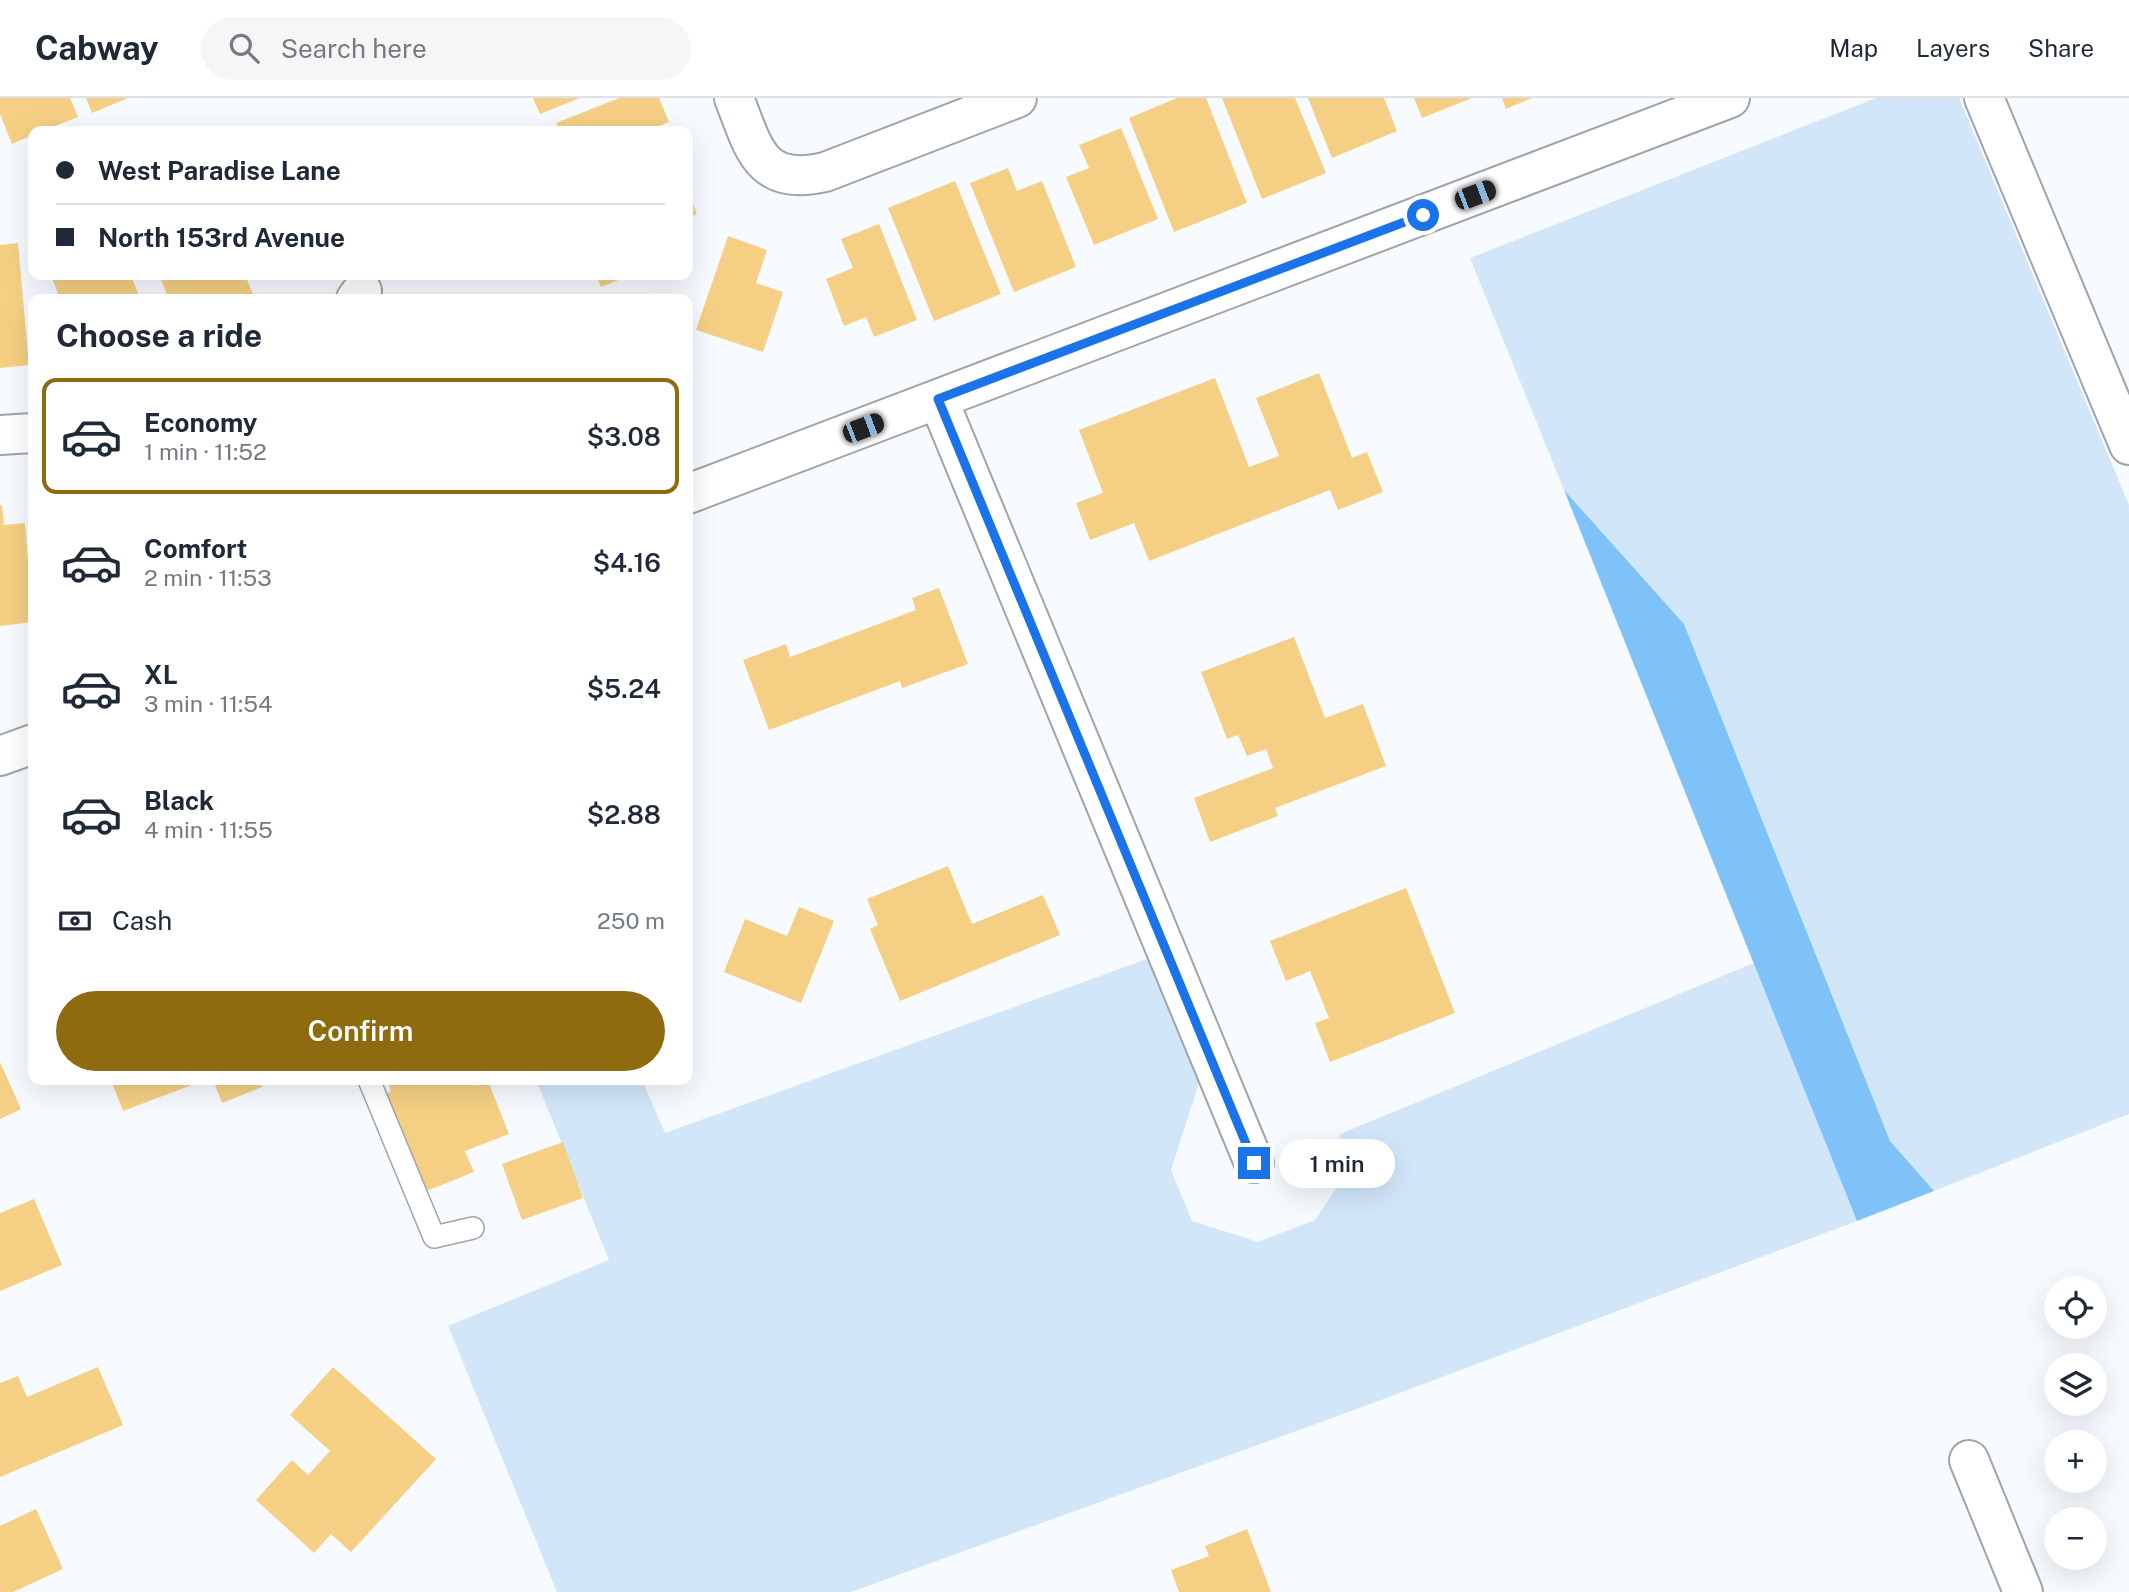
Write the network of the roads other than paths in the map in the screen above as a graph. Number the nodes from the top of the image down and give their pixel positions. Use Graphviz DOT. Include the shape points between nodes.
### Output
graph roads {
  1 [pos="734,98"];
  2 [pos="1017,98"];
  3 [pos="1730,98"];
  4 [pos="1984,98"];
  5 [pos="938,399"];
  6 [pos="28,433"];
  7 [pos="0,435"];
  8 [pos="2129,445"];
  9 [pos="693,493"];
  10 [pos="28,746"];
  11 [pos="0,756"];
  12 [pos="371,1085"];
  13 [pos="1254,1163"];
  14 [pos="473,1228"];
  15 [pos="1969,1460"];
  16 [pos="2023,1592"];
  1 -- 2 [label="street" via="753,147 769,167 787,176 806,177"];
  3 -- 5 [label="street"];
  4 -- 8 [label="street"];
  5 -- 9 [label="street"];
  5 -- 13 [label="street"];
  6 -- 7 [label="street"];
  10 -- 11 [label="street"];
  12 -- 14 [label="lane" via="435,1237"];
  15 -- 16 [label="street"];
}
